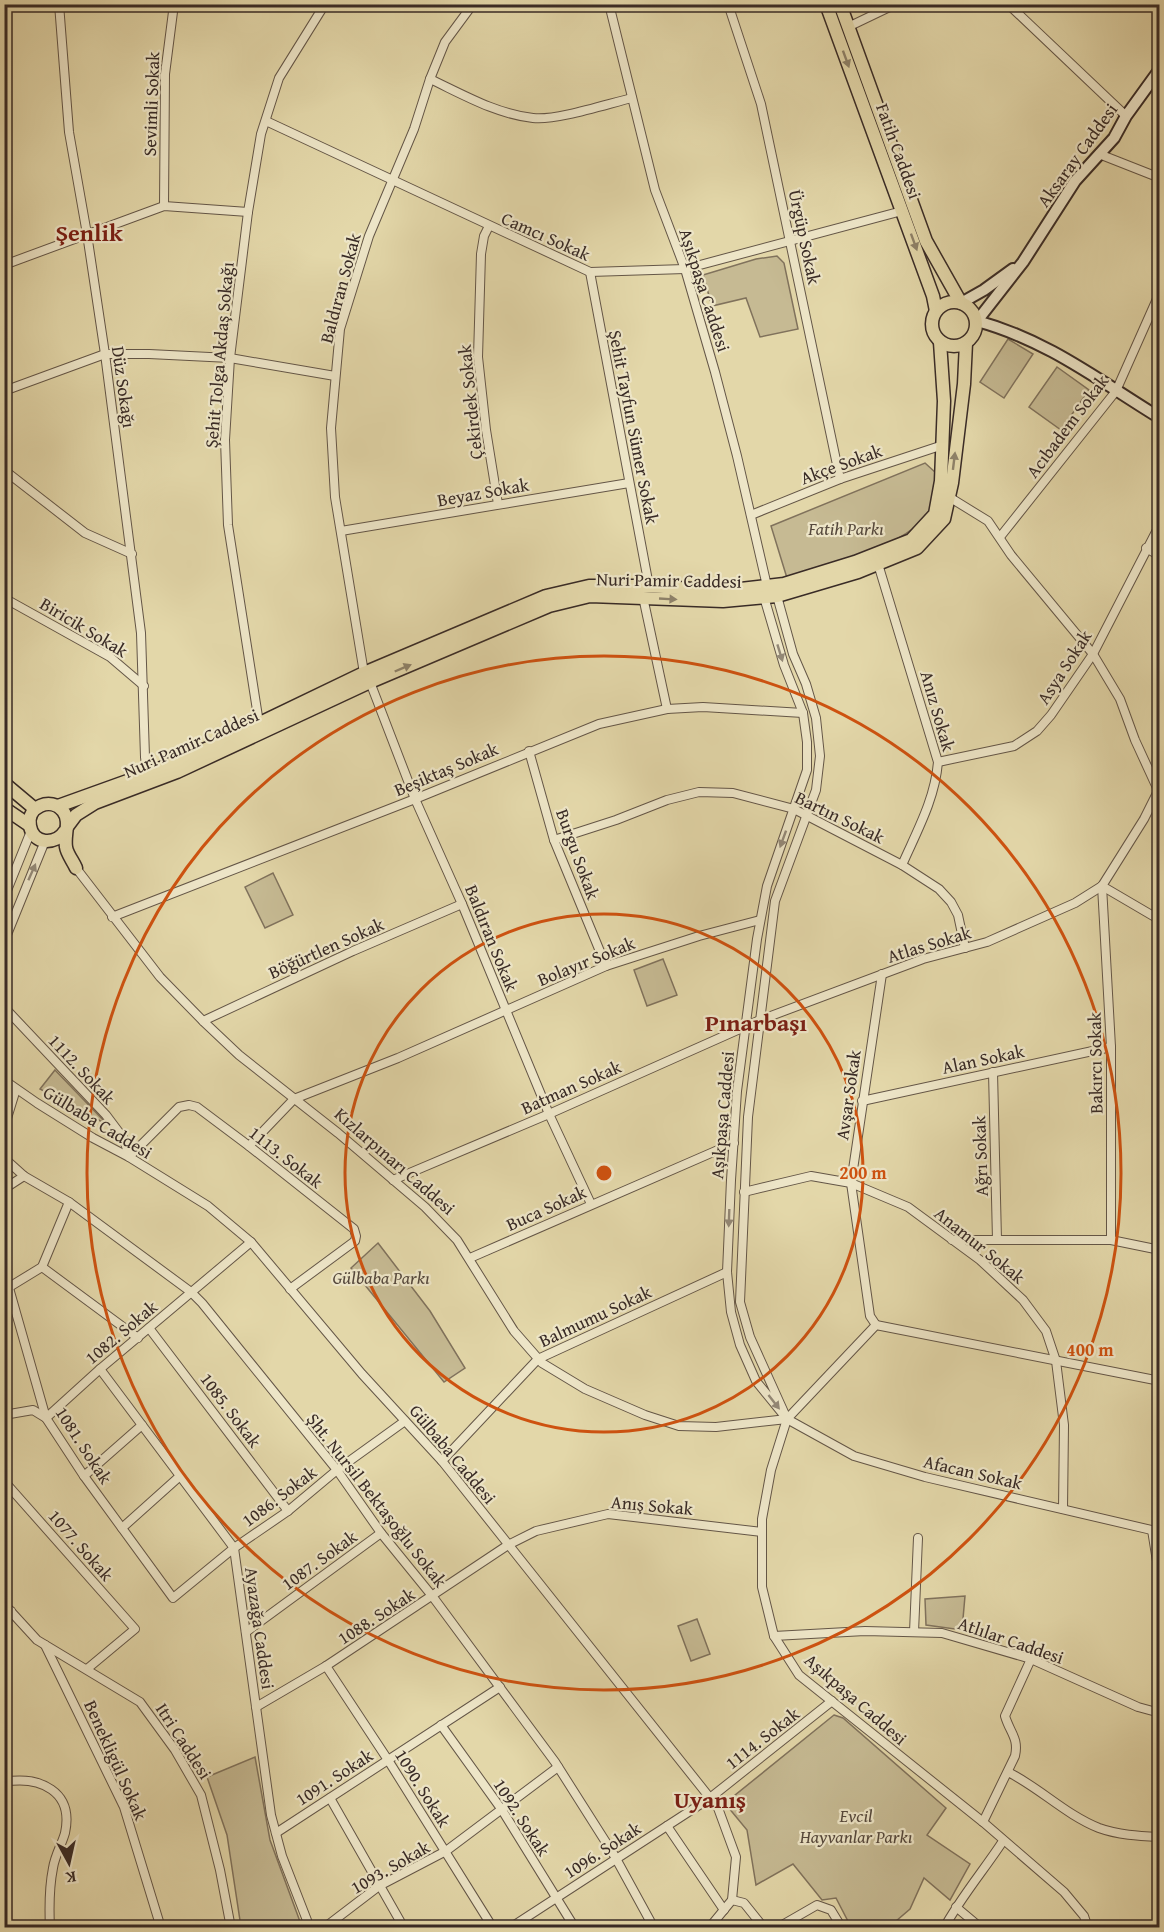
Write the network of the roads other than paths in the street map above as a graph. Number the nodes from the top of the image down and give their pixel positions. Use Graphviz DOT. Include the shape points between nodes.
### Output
graph roads {
  1 [pos="58,4"];
  2 [pos="174,4"];
  3 [pos="325,4"];
  4 [pos="609,4"];
  5 [pos="728,4"];
  6 [pos="826,4"];
  7 [pos="840,4"];
  8 [pos="896,4"];
  9 [pos="468,6"];
  10 [pos="1012,6"];
  11 [pos="848,27"];
  12 [pos="1160,69"];
  13 [pos="430,79"];
  14 [pos="632,98"];
  15 [pos="1126,116"];
  16 [pos="266,121"];
  17 [pos="1099,153"];
  18 [pos="1160,178"];
  19 [pos="391,180"];
  20 [pos="164,206"];
  21 [pos="902,211"];
  22 [pos="248,212"];
  23 [pos="489,226"];
  24 [pos="87,234"];
  25 [pos="790,241"];
  26 [pos="1023,262"];
  27 [pos="4,265"];
  28 [pos="685,269"];
  29 [pos="590,272"];
  30 [pos="1160,292"];
  31 [pos="961,303"];
  32 [pos="936,311"];
  33 [pos="977,321"];
  34 [pos="940,342"];
  35 [pos="966,343"];
  36 [pos="105,354"];
  37 [pos="230,358"];
  38 [pos="335,376"];
  39 [pos="4,391"];
  40 [pos="1116,391"];
  41 [pos="1160,418"];
  42 [pos="943,445"];
  43 [pos="4,470"];
  44 [pos="840,479"];
  45 [pos="629,483"];
  46 [pos="949,497"];
  47 [pos="498,504"];
  48 [pos="751,515"];
  49 [pos="1160,524"];
  50 [pos="341,531"];
  51 [pos="1000,537"];
  52 [pos="1146,548"];
  53 [pos="132,554"];
  54 [pos="1160,556"];
  55 [pos="878,564"];
  56 [pos="646,592"];
  57 [pos="769,593"];
  58 [pos="4,598"];
  59 [pos="1093,654"];
  60 [pos="368,677"];
  61 [pos="144,686"];
  62 [pos="667,709"];
  63 [pos="803,713"];
  64 [pos="259,723"];
  65 [pos="529,751"];
  66 [pos="938,762"];
  67 [pos="147,774"];
  68 [pos="4,783"];
  69 [pos="1159,788"];
  70 [pos="415,799"];
  71 [pos="58,806"];
  72 [pos="4,808"];
  73 [pos="35,808"];
  74 [pos="794,809"];
  75 [pos="806,815"];
  76 [pos="30,828"];
  77 [pos="66,829"];
  78 [pos="554,840"];
  79 [pos="46,841"];
  80 [pos="902,865"];
  81 [pos="76,868"];
  82 [pos="1102,886"];
  83 [pos="5,897"];
  84 [pos="462,904"];
  85 [pos="112,917"];
  86 [pos="760,920"];
  87 [pos="1160,920"];
  88 [pos="4,942"];
  89 [pos="965,948"];
  90 [pos="606,966"];
  91 [pos="882,974"];
  92 [pos="4,1007"];
  93 [pos="505,1011"];
  94 [pos="760,1020"];
  95 [pos="203,1021"];
  96 [pos="746,1026"];
  97 [pos="1111,1047"];
  98 [pos="993,1071"];
  99 [pos="4,1080"];
  100 [pos="4,1086"];
  101 [pos="16,1089"];
  102 [pos="294,1099"];
  103 [pos="862,1101"];
  104 [pos="549,1114"];
  105 [pos="4,1128"];
  106 [pos="734,1143"];
  107 [pos="249,1146"];
  108 [pos="129,1157"];
  109 [pos="4,1158"];
  110 [pos="24,1176"];
  111 [pos="393,1180"];
  112 [pos="851,1183"];
  113 [pos="4,1189"];
  114 [pos="744,1192"];
  115 [pos="69,1202"];
  116 [pos="591,1204"];
  117 [pos="951,1240"];
  118 [pos="998,1240"];
  119 [pos="1111,1240"];
  120 [pos="251,1242"];
  121 [pos="1160,1250"];
  122 [pos="470,1258"];
  123 [pos="42,1267"];
  124 [pos="727,1272"];
  125 [pos="7,1289"];
  126 [pos="290,1289"];
  127 [pos="191,1292"];
  128 [pos="876,1325"];
  129 [pos="149,1328"];
  130 [pos="138,1338"];
  131 [pos="538,1359"];
  132 [pos="1056,1361"];
  133 [pos="100,1369"];
  134 [pos="1160,1381"];
  135 [pos="4,1415"];
  136 [pos="46,1418"];
  137 [pos="787,1419"];
  138 [pos="405,1421"];
  139 [pos="142,1425"];
  140 [pos="442,1461"];
  141 [pos="337,1470"];
  142 [pos="84,1476"];
  143 [pos="180,1476"];
  144 [pos="4,1481"];
  145 [pos="1063,1509"];
  146 [pos="288,1511"];
  147 [pos="122,1528"];
  148 [pos="1156,1531"];
  149 [pos="762,1532"];
  150 [pos="381,1533"];
  151 [pos="918,1538"];
  152 [pos="508,1545"];
  153 [pos="234,1548"];
  154 [pos="1160,1580"];
  155 [pos="433,1597"];
  156 [pos="173,1598"];
  157 [pos="4,1604"];
  158 [pos="11,1611"];
  159 [pos="4,1627"];
  160 [pos="246,1632"];
  161 [pos="914,1632"];
  162 [pos="774,1636"];
  163 [pos="44,1644"];
  164 [pos="1031,1659"];
  165 [pos="326,1665"];
  166 [pos="87,1670"];
  167 [pos="500,1687"];
  168 [pos="832,1701"];
  169 [pos="256,1707"];
  170 [pos="1160,1713"];
  171 [pos="441,1725"];
  172 [pos="388,1760"];
  173 [pos="558,1767"];
  174 [pos="1008,1772"];
  175 [pos="4,1782"];
  176 [pos="330,1798"];
  177 [pos="710,1798"];
  178 [pos="502,1810"];
  179 [pos="982,1822"];
  180 [pos="667,1826"];
  181 [pos="276,1833"];
  182 [pos="1160,1837"];
  183 [pos="1003,1841"];
  184 [pos="446,1851"];
  185 [pos="617,1859"];
  186 [pos="379,1886"];
  187 [pos="556,1898"];
  188 [pos="732,1900"];
  189 [pos="956,1907"];
  190 [pos="724,1910"];
  191 [pos="50,1928"];
  192 [pos="161,1928"];
  193 [pos="231,1928"];
  194 [pos="310,1928"];
  195 [pos="324,1928"];
  196 [pos="404,1928"];
  197 [pos="493,1928"];
  198 [pos="510,1928"];
  199 [pos="575,1928"];
  200 [pos="654,1928"];
  201 [pos="709,1928"];
  202 [pos="764,1928"];
  203 [pos="777,1928"];
  204 [pos="842,1928"];
  205 [pos="944,1928"];
  206 [pos="981,1928"];
  207 [pos="1088,1928"];
  1 -- 24 [label="street, Düz Sokağı" via="69,132"];
  2 -- 20 [label="street, Sevimli Sokak" via="165,74"];
  3 -- 16 [label="street, Şehit Tolga Akdaş Sokağı" via="279,78"];
  4 -- 14 [label="street, Aşıkpaşa Caddesi"];
  5 -- 25 [label="street, Ürgüp Sokak" via="760,104"];
  6 -- 21 [label="main road, Fatih Caddesi, one-way"];
  7 -- 11 [label="main road, Fatih Caddesi"];
  8 -- 11 [label="street"];
  9 -- 13 [label="street, Baldıran Sokak" via="445,42"];
  10 -- 15 [label="street"];
  11 -- 31 [label="main road, Fatih Caddesi" via="926,241"];
  12 -- 15 [label="street, Aksaray Caddesi"];
  13 -- 14 [label="street" via="504,112 534,119"];
  13 -- 19 [label="street, Baldıran Sokak" via="414,129"];
  14 -- 28 [label="street, Aşıkpaşa Caddesi" via="655,190"];
  15 -- 17 [label="street, Aksaray Caddesi" via="1114,138"];
  16 -- 19 [label="street, Camcı Sokak"];
  16 -- 22 [label="street, Şehit Tolga Akdaş Sokağı"];
  17 -- 18 [label="street"];
  17 -- 26 [label="street, Aksaray Caddesi" via="1075,181"];
  19 -- 23 [label="street, Camcı Sokak"];
  19 -- 38 [label="street, Baldıran Sokak" via="340,329"];
  20 -- 22 [label="street"];
  20 -- 24 [label="street"];
  21 -- 25 [label="street, Camcı Sokak"];
  21 -- 32 [label="main road, Fatih Caddesi, one-way"];
  22 -- 37 [label="street, Şehit Tolga Akdaş Sokağı"];
  23 -- 29 [label="street, Camcı Sokak"];
  23 -- 47 [label="street, Çekirdek Sokak" via="481,254 478,357"];
  24 -- 27 [label="street"];
  24 -- 36 [label="street, Düz Sokağı"];
  25 -- 28 [label="street, Camcı Sokak"];
  25 -- 44 [label="street, Ürgüp Sokak"];
  26 -- 31 [label="street"];
  26 -- 33 [label="street, Aksaray Caddesi"];
  28 -- 29 [label="street, Camcı Sokak"];
  28 -- 48 [label="street, Aşıkpaşa Caddesi"];
  29 -- 45 [label="street, Şehit Tayfun Sümer Sokak"];
  30 -- 40 [label="street, Acıbadem Sokak"];
  31 -- 32 [label="main road" via="947,303"];
  31 -- 33 [label="main road" via="972,310"];
  32 -- 34 [label="main road" via="932,324"];
  33 -- 35 [label="main road" via="975,334"];
  33 -- 40 [label="street" via="1060,354"];
  34 -- 35 [label="main road" via="953,346"];
  34 -- 42 [label="main road, Nuri Pamir Caddesi"];
  46 -- 35 [label="main road, Nuri Pamir Caddesi, one-way"];
  36 -- 37 [label="street"];
  36 -- 39 [label="street"];
  36 -- 53 [label="street, Düz Sokağı"];
  37 -- 38 [label="street"];
  37 -- 64 [label="street, Şehit Tolga Akdaş Sokağı" via="225,440 228,525"];
  38 -- 50 [label="street, Baldıran Sokak" via="331,428"];
  40 -- 41 [label="street"];
  40 -- 51 [label="street, Acıbadem Sokak"];
  42 -- 44 [label="street, Akçe Sokak"];
  42 -- 57 [label="main road, Nuri Pamir Caddesi" via="935,514 911,540 784,584"];
  43 -- 53 [label="street" via="85,533"];
  44 -- 48 [label="street, Akçe Sokak"];
  45 -- 47 [label="street, Beyaz Sokak"];
  45 -- 56 [label="street, Şehit Tayfun Sümer Sokak"];
  46 -- 51 [label="street" via="988,521"];
  46 -- 55 [label="main road, Nuri Pamir Caddesi" via="944,519 917,548"];
  47 -- 50 [label="street, Beyaz Sokak"];
  48 -- 57 [label="street, Aşıkpaşa Caddesi"];
  49 -- 52 [label="street, Asya Sokak"];
  50 -- 60 [label="street, Baldıran Sokak"];
  51 -- 59 [label="street"];
  52 -- 54 [label="street"];
  52 -- 59 [label="street, Asya Sokak"];
  53 -- 61 [label="street, Düz Sokağı"];
  55 -- 57 [label="main road, Nuri Pamir Caddesi"];
  55 -- 66 [label="street, Anız Sokak"];
  56 -- 57 [label="main road, Nuri Pamir Caddesi" via="723,601"];
  56 -- 60 [label="main road, Nuri Pamir Caddesi" via="590,596 549,606"];
  56 -- 62 [label="street, Şehit Tayfun Sümer Sokak"];
  57 -- 63 [label="street, Aşıkpaşa Caddesi, one-way" via="784,666"];
  57 -- 75 [label="street, Aşıkpaşa Caddesi" via="816,718 820,756 816,790"];
  58 -- 61 [label="street, Biricik Sokak" via="110,657"];
  59 -- 66 [label="street, Asya Sokak" via="1037,731 1014,746"];
  59 -- 69 [label="street" via="1120,699"];
  60 -- 64 [label="main road, Nuri Pamir Caddesi"];
  60 -- 70 [label="street, Baldıran Sokak"];
  60 -- 77 [label="main road, Nuri Pamir Caddesi" via="177,772 95,803 76,815"];
  61 -- 67 [label="street, Düz Sokağı"];
  62 -- 63 [label="street, Beşiktaş Sokak" via="703,707"];
  62 -- 65 [label="street, Beşiktaş Sokak" via="599,723"];
  63 -- 74 [label="street, Aşıkpaşa Caddesi" via="807,770"];
  64 -- 67 [label="main road, Nuri Pamir Caddesi"];
  65 -- 70 [label="street, Beşiktaş Sokak"];
  65 -- 78 [label="street, Burgu Sokak"];
  66 -- 80 [label="street, Anız Sokak" via="928,807"];
  67 -- 71 [label="main road, Nuri Pamir Caddesi"];
  68 -- 73 [label="main road"];
  69 -- 82 [label="street"];
  70 -- 84 [label="street, Baldıran Sokak"];
  70 -- 85 [label="street, Beşiktaş Sokak"];
  71 -- 73 [label="main road" via="44,804"];
  71 -- 77 [label="main road" via="66,816"];
  72 -- 76 [label="main road"];
  73 -- 76 [label="main road" via="29,819"];
  74 -- 75 [label="street, Bartın Sokak"];
  74 -- 78 [label="street, Bartın Sokak" via="732,793 699,792"];
  74 -- 86 [label="street, Aşıkpaşa Caddesi, one-way" via="767,886"];
  75 -- 80 [label="street, Bartın Sokak"];
  75 -- 94 [label="street, Aşıkpaşa Caddesi" via="775,901"];
  76 -- 79 [label="main road"];
  76 -- 83 [label="street"];
  77 -- 79 [label="main road" via="56,840"];
  77 -- 81 [label="main road" via="66,849"];
  78 -- 90 [label="street, Burgu Sokak"];
  79 -- 81 [label="main road"];
  88 -- 79 [label="street, one-way"];
  80 -- 89 [label="street, Bartın Sokak" via="939,888 951,902"];
  81 -- 85 [label="street, Kızlarpınarı Caddesi"];
  82 -- 87 [label="street"];
  82 -- 89 [label="street, Atlas Sokak" via="1031,924"];
  82 -- 97 [label="street, Bakırcı Sokak"];
  84 -- 93 [label="street, Baldıran Sokak"];
  84 -- 95 [label="street, Böğürtlen Sokak"];
  85 -- 95 [label="street, Kızlarpınarı Caddesi"];
  86 -- 90 [label="street, Bolayır Sokak"];
  86 -- 96 [label="street, Aşıkpaşa Caddesi"];
  89 -- 91 [label="street, Atlas Sokak"];
  90 -- 93 [label="street, Bolayır Sokak"];
  91 -- 94 [label="street, Atlas Sokak"];
  91 -- 103 [label="street, Avşar Sokak"];
  92 -- 108 [label="street, 1112. Sokak" via="106,1115 124,1139"];
  93 -- 102 [label="street, Bolayır Sokak"];
  93 -- 104 [label="street, Baldıran Sokak"];
  94 -- 96 [label="street, Batman Sokak"];
  94 -- 114 [label="street, Aşıkpaşa Caddesi"];
  95 -- 102 [label="street, Kızlarpınarı Caddesi"];
  96 -- 104 [label="street, Batman Sokak"];
  96 -- 106 [label="street, Aşıkpaşa Caddesi"];
  97 -- 98 [label="street, Alan Sokak"];
  97 -- 119 [label="street, Bakırcı Sokak"];
  98 -- 103 [label="street, Alan Sokak"];
  98 -- 118 [label="street, Ağrı Sokak"];
  99 -- 101 [label="street"];
  100 -- 101 [label="street"];
  101 -- 105 [label="street"];
  101 -- 108 [label="street, Gülbaba Caddesi"];
  102 -- 107 [label="street"];
  102 -- 111 [label="street, Kızlarpınarı Caddesi"];
  103 -- 112 [label="street, Avşar Sokak"];
  104 -- 111 [label="street, Batman Sokak"];
  104 -- 116 [label="street, Baldıran Sokak"];
  106 -- 116 [label="street, Buca Sokak"];
  106 -- 124 [label="street, Aşıkpaşa Caddesi, one-way"];
  107 -- 108 [label="street, 1113. Sokak" via="189,1105 179,1107"];
  107 -- 126 [label="street, 1113. Sokak" via="354,1229 355,1241"];
  108 -- 120 [label="street, Gülbaba Caddesi" via="208,1206"];
  109 -- 110 [label="street, Şht. Nursil Bektaşoğlu Sokak"];
  110 -- 113 [label="street"];
  110 -- 115 [label="street, Şht. Nursil Bektaşoğlu Sokak"];
  111 -- 122 [label="street, Kızlarpınarı Caddesi" via="425,1207"];
  112 -- 114 [label="street, Anamur Sokak" via="811,1176"];
  112 -- 117 [label="street, Anamur Sokak" via="908,1207"];
  112 -- 128 [label="street, Avşar Sokak" via="870,1316"];
  114 -- 137 [label="street, Aşıkpaşa Caddesi" via="740,1302 750,1336"];
  115 -- 123 [label="street"];
  115 -- 127 [label="street, Şht. Nursil Bektaşoğlu Sokak"];
  116 -- 122 [label="street, Buca Sokak"];
  117 -- 118 [label="street"];
  117 -- 132 [label="street, Anamur Sokak" via="980,1260 1023,1300 1046,1331"];
  118 -- 119 [label="street"];
  119 -- 121 [label="street"];
  120 -- 126 [label="street, Gülbaba Caddesi"];
  120 -- 127 [label="street, 1082. Sokak"];
  122 -- 131 [label="street, Kızlarpınarı Caddesi" via="514,1331"];
  123 -- 125 [label="street"];
  123 -- 130 [label="street"];
  124 -- 131 [label="street, Balmumu Sokak"];
  124 -- 137 [label="street, Aşıkpaşa Caddesi, one-way" via="731,1312 740,1345 756,1381"];
  125 -- 136 [label="street, 1081. Sokak"];
  126 -- 138 [label="street, Gülbaba Caddesi"];
  127 -- 129 [label="street, 1082. Sokak"];
  127 -- 141 [label="street, Şht. Nursil Bektaşoğlu Sokak"];
  128 -- 132 [label="street"];
  128 -- 137 [label="street"];
  129 -- 130 [label="street, 1082. Sokak"];
  129 -- 146 [label="street, 1085. Sokak"];
  130 -- 133 [label="street, 1082. Sokak"];
  131 -- 137 [label="street, Kızlarpınarı Caddesi" via="585,1389 679,1426 716,1427"];
  131 -- 140 [label="street, Balmumu Sokak"];
  132 -- 134 [label="street"];
  132 -- 145 [label="street, Anamur Sokak" via="1064,1425"];
  133 -- 136 [label="street, 1082. Sokak"];
  133 -- 139 [label="street, Ayazağa Caddesi"];
  135 -- 136 [label="street" via="33,1410"];
  136 -- 142 [label="street, 1081. Sokak"];
  137 -- 145 [label="street, Afacan Sokak" via="854,1456"];
  137 -- 149 [label="street, Aşıkpaşa Caddesi" via="771,1470"];
  138 -- 140 [label="street, Gülbaba Caddesi"];
  138 -- 141 [label="street, 1086. Sokak"];
  139 -- 142 [label="street"];
  139 -- 143 [label="street, Ayazağa Caddesi"];
  140 -- 152 [label="street, Gülbaba Caddesi"];
  141 -- 146 [label="street, 1086. Sokak"];
  141 -- 150 [label="street, Şht. Nursil Bektaşoğlu Sokak"];
  142 -- 147 [label="street, 1081. Sokak"];
  143 -- 147 [label="street"];
  143 -- 153 [label="street, Ayazağa Caddesi"];
  144 -- 166 [label="street, 1077. Sokak" via="135,1629"];
  145 -- 148 [label="street, Afacan Sokak"];
  146 -- 153 [label="street, 1086. Sokak"];
  147 -- 156 [label="street, 1081. Sokak"];
  148 -- 154 [label="street"];
  149 -- 152 [label="street, Anış Sokak" via="608,1514 536,1531"];
  149 -- 162 [label="street, Aşıkpaşa Caddesi" via="762,1587"];
  150 -- 155 [label="street, Şht. Nursil Bektaşoğlu Sokak"];
  150 -- 160 [label="street, 1087. Sokak"];
  151 -- 161 [label="street"];
  152 -- 155 [label="street, 1088. Sokak"];
  152 -- 177 [label="street, Gülbaba Caddesi"];
  153 -- 156 [label="street, 1086. Sokak"];
  153 -- 160 [label="street, Ayazağa Caddesi"];
  155 -- 165 [label="street, 1088. Sokak"];
  155 -- 167 [label="street, Şht. Nursil Bektaşoğlu Sokak"];
  157 -- 158 [label="street, Itri Caddesi"];
  158 -- 159 [label="street"];
  158 -- 163 [label="street, Itri Caddesi"];
  160 -- 169 [label="street, Ayazağa Caddesi"];
  161 -- 162 [label="street, Atlılar Caddesi"];
  161 -- 164 [label="street, Atlılar Caddesi" via="942,1633"];
  162 -- 168 [label="street, Aşıkpaşa Caddesi" via="799,1675"];
  163 -- 166 [label="street, Itri Caddesi"];
  163 -- 192 [label="street, Benekligül Sokak" via="124,1807"];
  164 -- 170 [label="street, Atlılar Caddesi"];
  164 -- 174 [label="street" via="1005,1716 1017,1746"];
  165 -- 169 [label="street, 1088. Sokak"];
  165 -- 172 [label="street, 1090. Sokak"];
  166 -- 193 [label="street, Itri Caddesi" via="140,1702 201,1795"];
  167 -- 171 [label="street, 1091. Sokak"];
  167 -- 173 [label="street, Şht. Nursil Bektaşoğlu Sokak"];
  168 -- 177 [label="street, 1114. Sokak"];
  168 -- 179 [label="street, Aşıkpaşa Caddesi"];
  169 -- 181 [label="street, Ayazağa Caddesi"];
  171 -- 172 [label="street, 1091. Sokak"];
  171 -- 178 [label="street, 1092. Sokak"];
  172 -- 176 [label="street, 1091. Sokak"];
  172 -- 184 [label="street, 1090. Sokak"];
  173 -- 178 [label="street, 1093. Sokak"];
  173 -- 185 [label="street, Şht. Nursil Bektaşoğlu Sokak"];
  174 -- 179 [label="street"];
  174 -- 182 [label="street" via="1100,1829"];
  175 -- 191 [label="street" via="47,1785 58,1794 66,1813 65,1832 53,1865 48,1902"];
  176 -- 181 [label="street, 1091. Sokak"];
  176 -- 186 [label="street"];
  177 -- 180 [label="street, 1096. Sokak"];
  177 -- 188 [label="street, Gülbaba Caddesi" via="718,1808 736,1857"];
  178 -- 184 [label="street, 1093. Sokak"];
  178 -- 187 [label="street, 1092. Sokak"];
  179 -- 183 [label="street, Aşıkpaşa Caddesi"];
  180 -- 185 [label="street, 1096. Sokak"];
  180 -- 190 [label="street"];
  181 -- 194 [label="street, Ayazağa Caddesi"];
  183 -- 189 [label="street"];
  183 -- 207 [label="street, Aşıkpaşa Caddesi" via="1064,1892 1084,1916"];
  184 -- 186 [label="street, 1093. Sokak"];
  184 -- 197 [label="street, 1090. Sokak"];
  185 -- 187 [label="street, 1096. Sokak"];
  185 -- 200 [label="street, Şht. Nursil Bektaşoğlu Sokak"];
  186 -- 195 [label="street, 1093. Sokak"];
  186 -- 196 [label="street"];
  187 -- 198 [label="street, 1096. Sokak"];
  187 -- 199 [label="street, 1092. Sokak"];
  188 -- 190 [label="street"];
  188 -- 202 [label="street" via="744,1903"];
  189 -- 205 [label="street"];
  189 -- 206 [label="street"];
  190 -- 201 [label="street"];
  203 -- 204 [label="street" via="817,1905 831,1910"];
}
